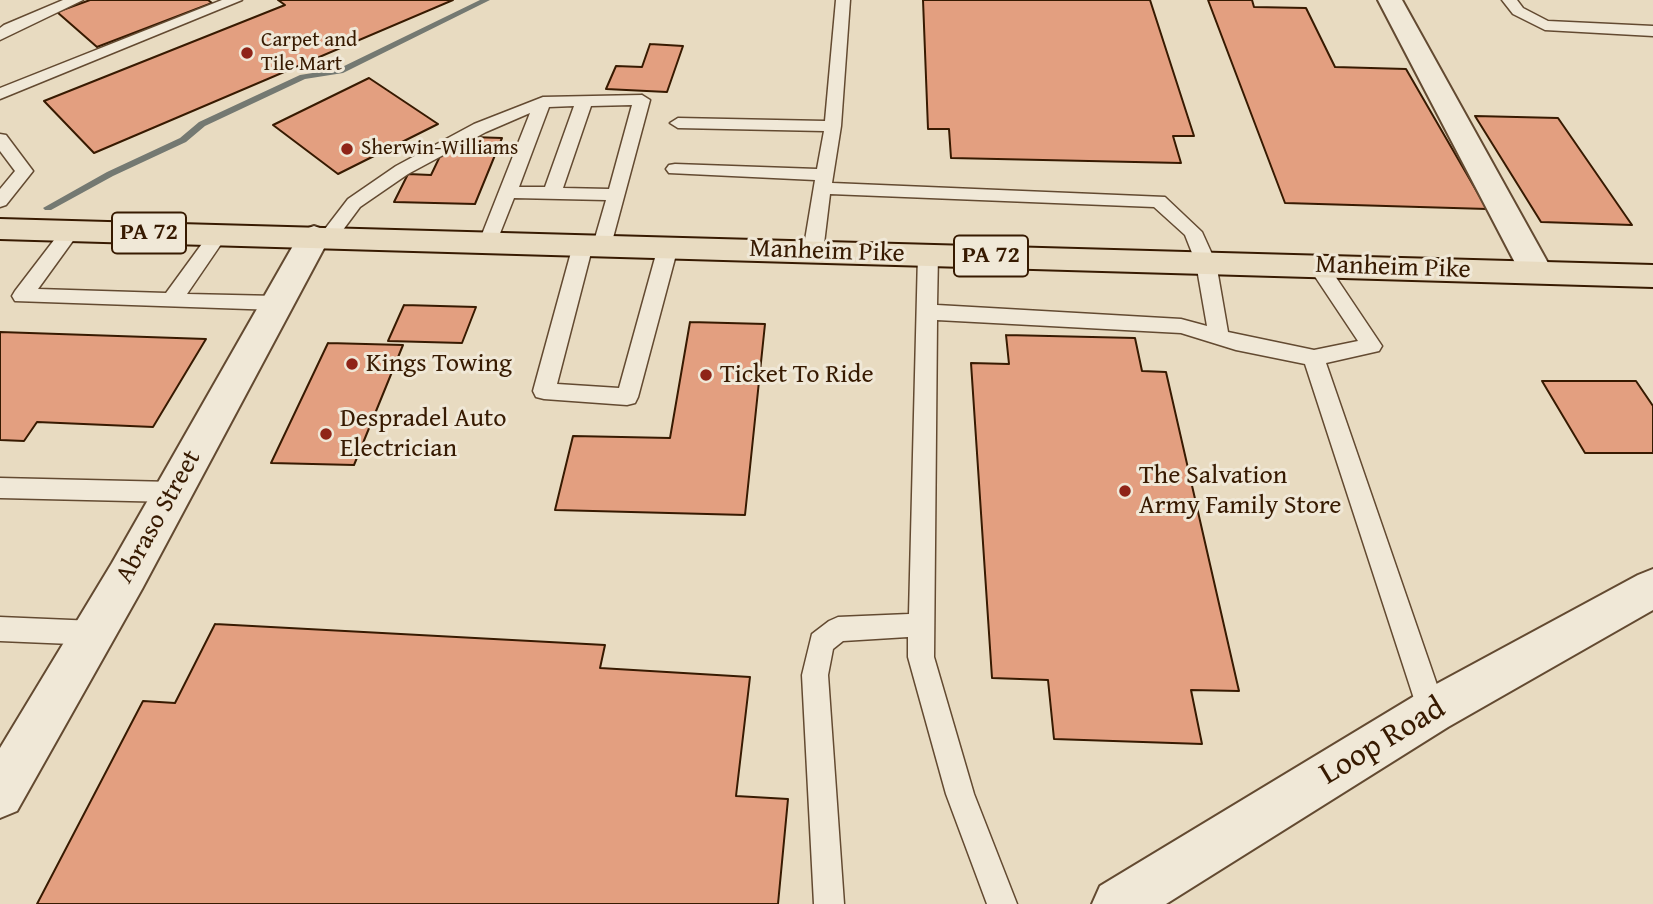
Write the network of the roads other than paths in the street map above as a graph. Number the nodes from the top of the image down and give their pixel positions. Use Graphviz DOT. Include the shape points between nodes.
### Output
graph roads {
  1 [pos="76,0"];
  2 [pos="235,0"];
  3 [pos="843,0"];
  4 [pos="1390,0"];
  5 [pos="1509,0"];
  6 [pos="1653,31"];
  7 [pos="0,35"];
  8 [pos="0,94"];
  9 [pos="543,102"];
  10 [pos="584,102"];
  11 [pos="678,123"];
  12 [pos="833,126"];
  13 [pos="0,139"];
  14 [pos="675,169"];
  15 [pos="823,181"];
  16 [pos="508,192"];
  17 [pos="552,193"];
  18 [pos="617,195"];
  19 [pos="0,201"];
  20 [pos="0,229"];
  21 [pos="71,231"];
  22 [pos="219,234"];
  23 [pos="320,237"];
  24 [pos="488,242"];
  25 [pos="593,245"];
  26 [pos="668,247"];
  27 [pos="813,251"];
  28 [pos="928,255"];
  29 [pos="1206,263"];
  30 [pos="1318,266"];
  31 [pos="1536,272"];
  32 [pos="1653,276"];
  33 [pos="172,300"];
  34 [pos="277,303"];
  35 [pos="927,312"];
  36 [pos="1219,337"];
  37 [pos="1314,358"];
  38 [pos="0,488"];
  39 [pos="173,492"];
  40 [pos="1653,588"];
  41 [pos="922,625"];
  42 [pos="0,629"];
  43 [pos="94,633"];
  44 [pos="1432,711"];
  45 [pos="3,782"];
  46 [pos="829,904"];
  47 [pos="1002,904"];
  48 [pos="1118,904"];
  1 -- 7 [label="lane"];
  2 -- 8 [label="lane"];
  3 -- 12 [label="lane"];
  4 -- 31 [label="street"];
  5 -- 6 [label="lane" via="1518,11 1545,25"];
  9 -- 10 [label="lane"];
  9 -- 16 [label="lane"];
  9 -- 23 [label="lane" via="480,128 402,170 354,203"];
  10 -- 17 [label="lane"];
  10 -- 18 [label="lane" via="642,100"];
  11 -- 12 [label="lane"];
  12 -- 15 [label="lane"];
  13 -- 19 [label="lane" via="24,171"];
  14 -- 15 [label="lane"];
  15 -- 27 [label="lane"];
  15 -- 29 [label="lane" via="1158,201 1193,232"];
  16 -- 17 [label="lane"];
  16 -- 24 [label="lane"];
  17 -- 18 [label="lane"];
  18 -- 25 [label="lane"];
  20 -- 21 [label="main road, Manheim Pike / PA 72"];
  21 -- 22 [label="main road, Manheim Pike / PA 72"];
  21 -- 33 [label="lane" via="22,296"];
  22 -- 23 [label="main road, Manheim Pike / PA 72"];
  22 -- 33 [label="lane"];
  23 -- 24 [label="main road, Manheim Pike / PA 72"];
  23 -- 34 [label="street, Abraso Street"];
  24 -- 25 [label="main road, Manheim Pike / PA 72"];
  25 -- 26 [label="main road, Manheim Pike / PA 72"];
  25 -- 26 [label="lane" via="544,391 628,397"];
  26 -- 27 [label="main road, Manheim Pike / PA 72"];
  27 -- 28 [label="main road, Manheim Pike / PA 72"];
  28 -- 29 [label="main road, Manheim Pike / PA 72"];
  28 -- 35 [label="lane"];
  29 -- 30 [label="main road, Manheim Pike / PA 72"];
  29 -- 36 [label="lane"];
  30 -- 31 [label="main road, Manheim Pike / PA 72"];
  30 -- 37 [label="lane" via="1372,346"];
  31 -- 32 [label="main road, Manheim Pike / PA 72"];
  33 -- 34 [label="lane"];
  34 -- 39 [label="street, Abraso Street"];
  35 -- 36 [label="lane" via="1181,326"];
  35 -- 41 [label="lane"];
  36 -- 37 [label="lane"];
  37 -- 44 [label="lane"];
  38 -- 39 [label="lane"];
  39 -- 43 [label="street, Abraso Street"];
  40 -- 44 [label="street, Loop Road"];
  41 -- 46 [label="lane" via="838,629 821,643 815,675"];
  41 -- 47 [label="lane" via="921,657 960,794"];
  42 -- 43 [label="lane"];
  43 -- 45 [label="street, Abraso Street"];
  44 -- 48 [label="street, Loop Road"];
}
